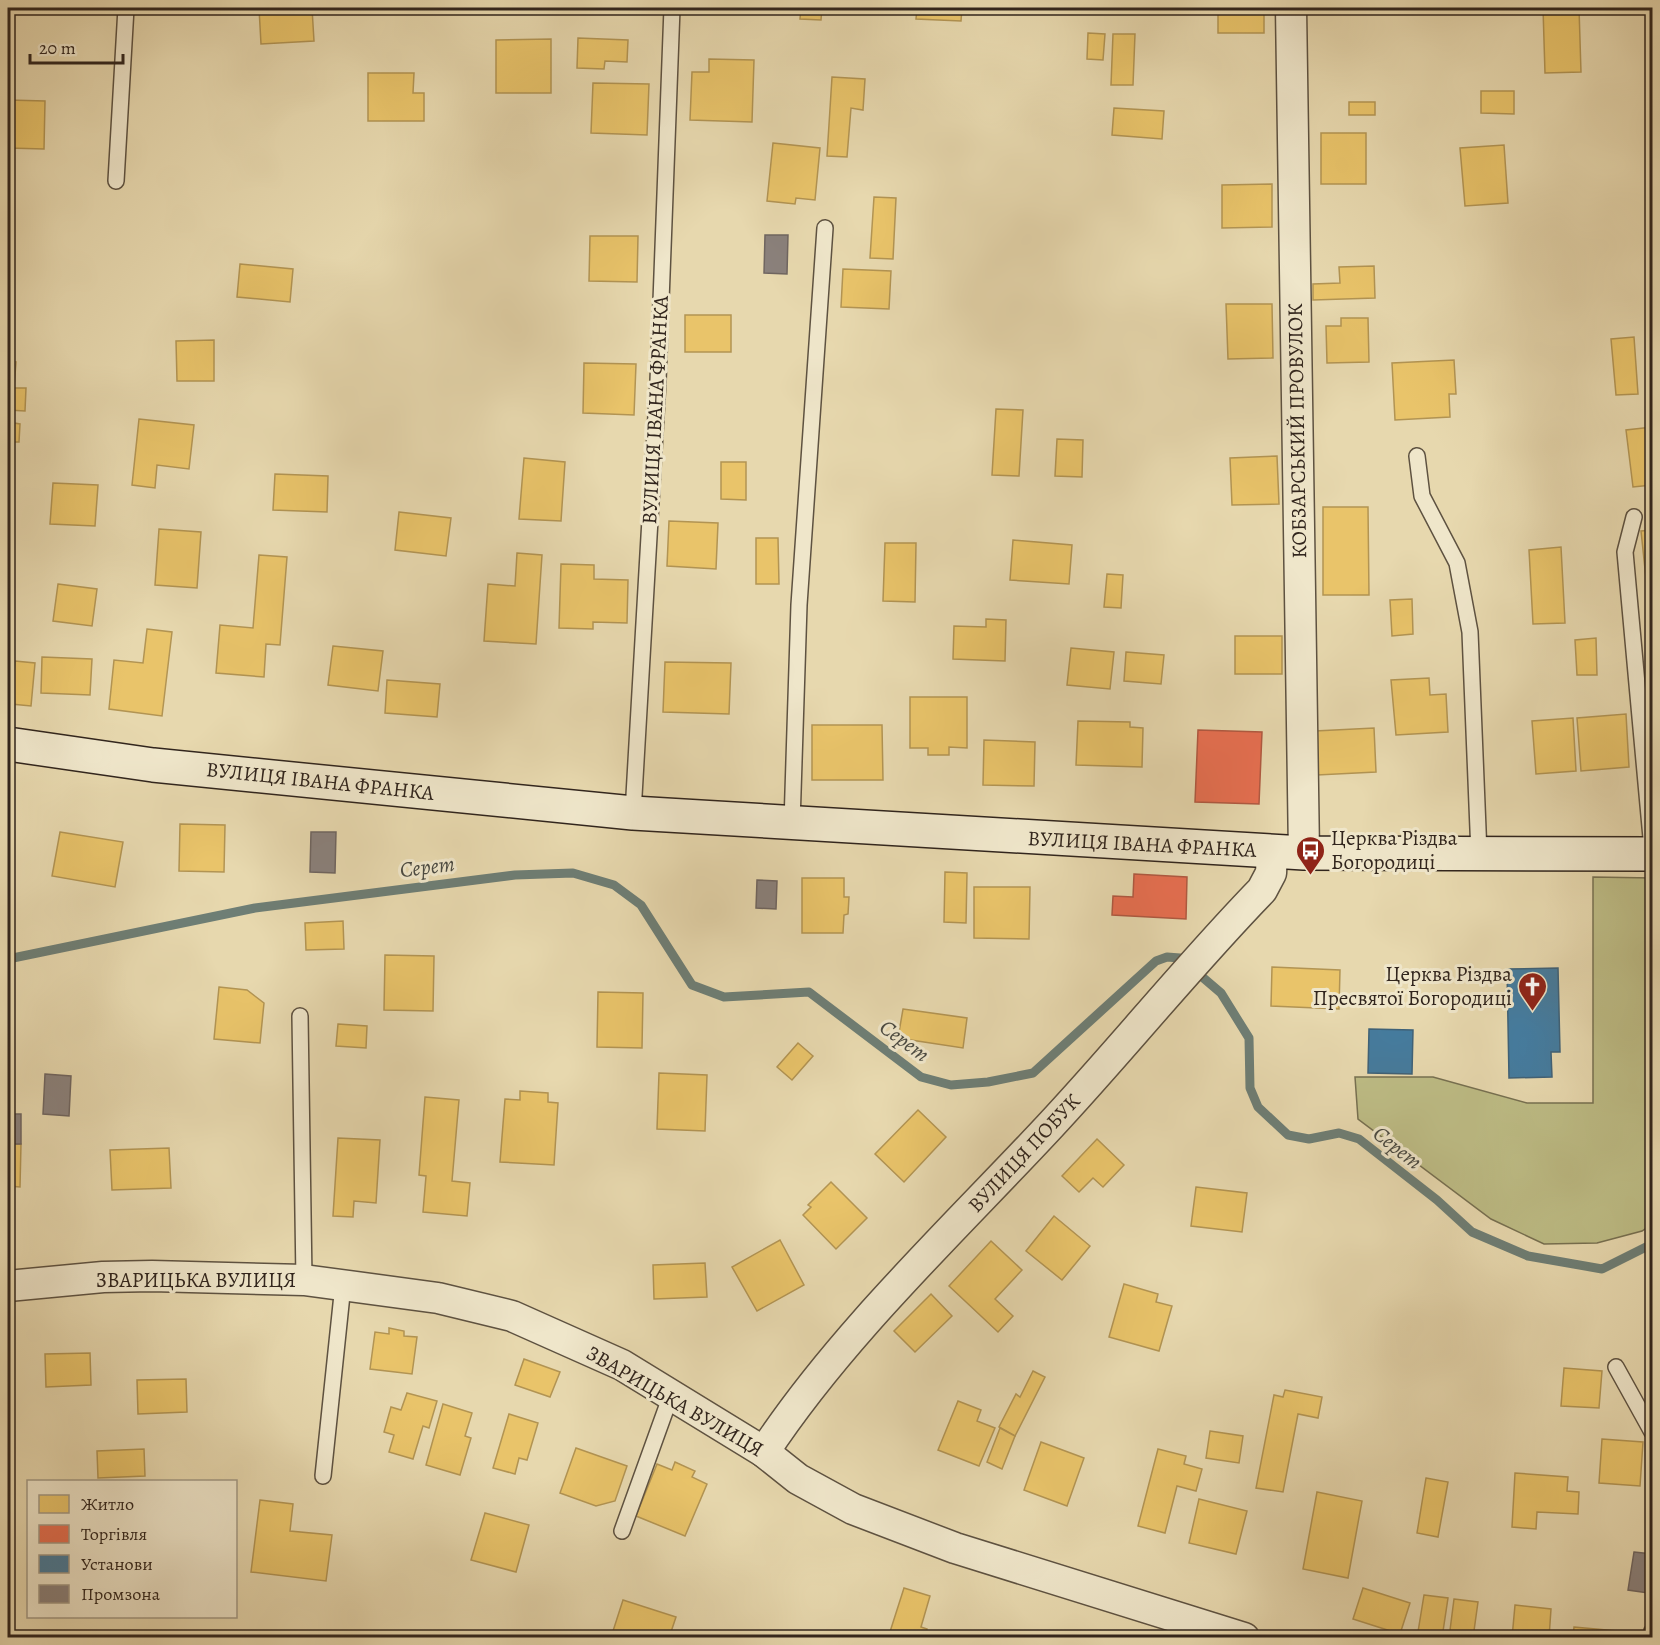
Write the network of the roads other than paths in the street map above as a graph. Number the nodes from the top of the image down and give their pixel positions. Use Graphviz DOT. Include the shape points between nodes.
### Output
graph roads {
  1 [pos="126,8"];
  2 [pos="672,8"];
  3 [pos="1292,8"];
  4 [pos="116,181"];
  5 [pos="825,228"];
  6 [pos="1417,456"];
  7 [pos="1634,517"];
  8 [pos="8,744"];
  9 [pos="633,813"];
  10 [pos="792,823"];
  11 [pos="1272,852"];
  12 [pos="1653,852"];
  13 [pos="1304,854"];
  14 [pos="1479,854"];
  15 [pos="300,1016"];
  16 [pos="304,1280"];
  17 [pos="343,1285"];
  18 [pos="8,1286"];
  19 [pos="1616,1367"];
  20 [pos="671,1395"];
  21 [pos="1653,1432"];
  22 [pos="764,1452"];
  23 [pos="323,1476"];
  24 [pos="622,1531"];
  25 [pos="1653,1630"];
  26 [pos="1244,1638"];
  27 [pos="1652,1638"];
  1 -- 4 [label="lane"];
  2 -- 9 [label="lane, ВУЛИЦЯ ІВАНА ФРАНКА" via="658,381"];
  3 -- 13 [label="street, КОБЗАРСЬКИЙ ПРОВУЛОК"];
  5 -- 10 [label="lane" via="799,605"];
  6 -- 14 [label="lane" via="1422,496 1458,563 1470,632"];
  7 -- 12 [label="lane" via="1625,552"];
  8 -- 9 [label="main road, ВУЛИЦЯ ІВАНА ФРАНКА" via="153,765"];
  9 -- 10 [label="main road, ВУЛИЦЯ ІВАНА ФРАНКА"];
  10 -- 11 [label="main road, ВУЛИЦЯ ІВАНА ФРАНКА"];
  11 -- 13 [label="main road, ВУЛИЦЯ ІВАНА ФРАНКА"];
  11 -- 22 [label="street, ВУЛИЦЯ ПОБУК" via="1271,873 1262,890 1180,976 1056,1120 866,1323 793,1409"];
  12 -- 14 [label="main road, ВУЛИЦЯ ІВАНА ФРАНКА"];
  13 -- 14 [label="main road, ВУЛИЦЯ ІВАНА ФРАНКА"];
  15 -- 16 [label="lane"];
  16 -- 17 [label="street, ЗВАРИЦЬКА ВУЛИЦЯ"];
  16 -- 18 [label="street, ЗВАРИЦЬКА ВУЛИЦЯ" via="152,1276"];
  17 -- 20 [label="street, ЗВАРИЦЬКА ВУЛИЦЯ" via="438,1298 512,1316 622,1365"];
  17 -- 23 [label="lane"];
  19 -- 21 [label="lane"];
  20 -- 22 [label="street, ЗВАРИЦЬКА ВУЛИЦЯ"];
  20 -- 24 [label="lane"];
  22 -- 26 [label="street, ЗВАРИЦЬКА ВУЛИЦЯ" via="798,1479 853,1509 955,1548"];
  25 -- 27 [label="lane"];
}
